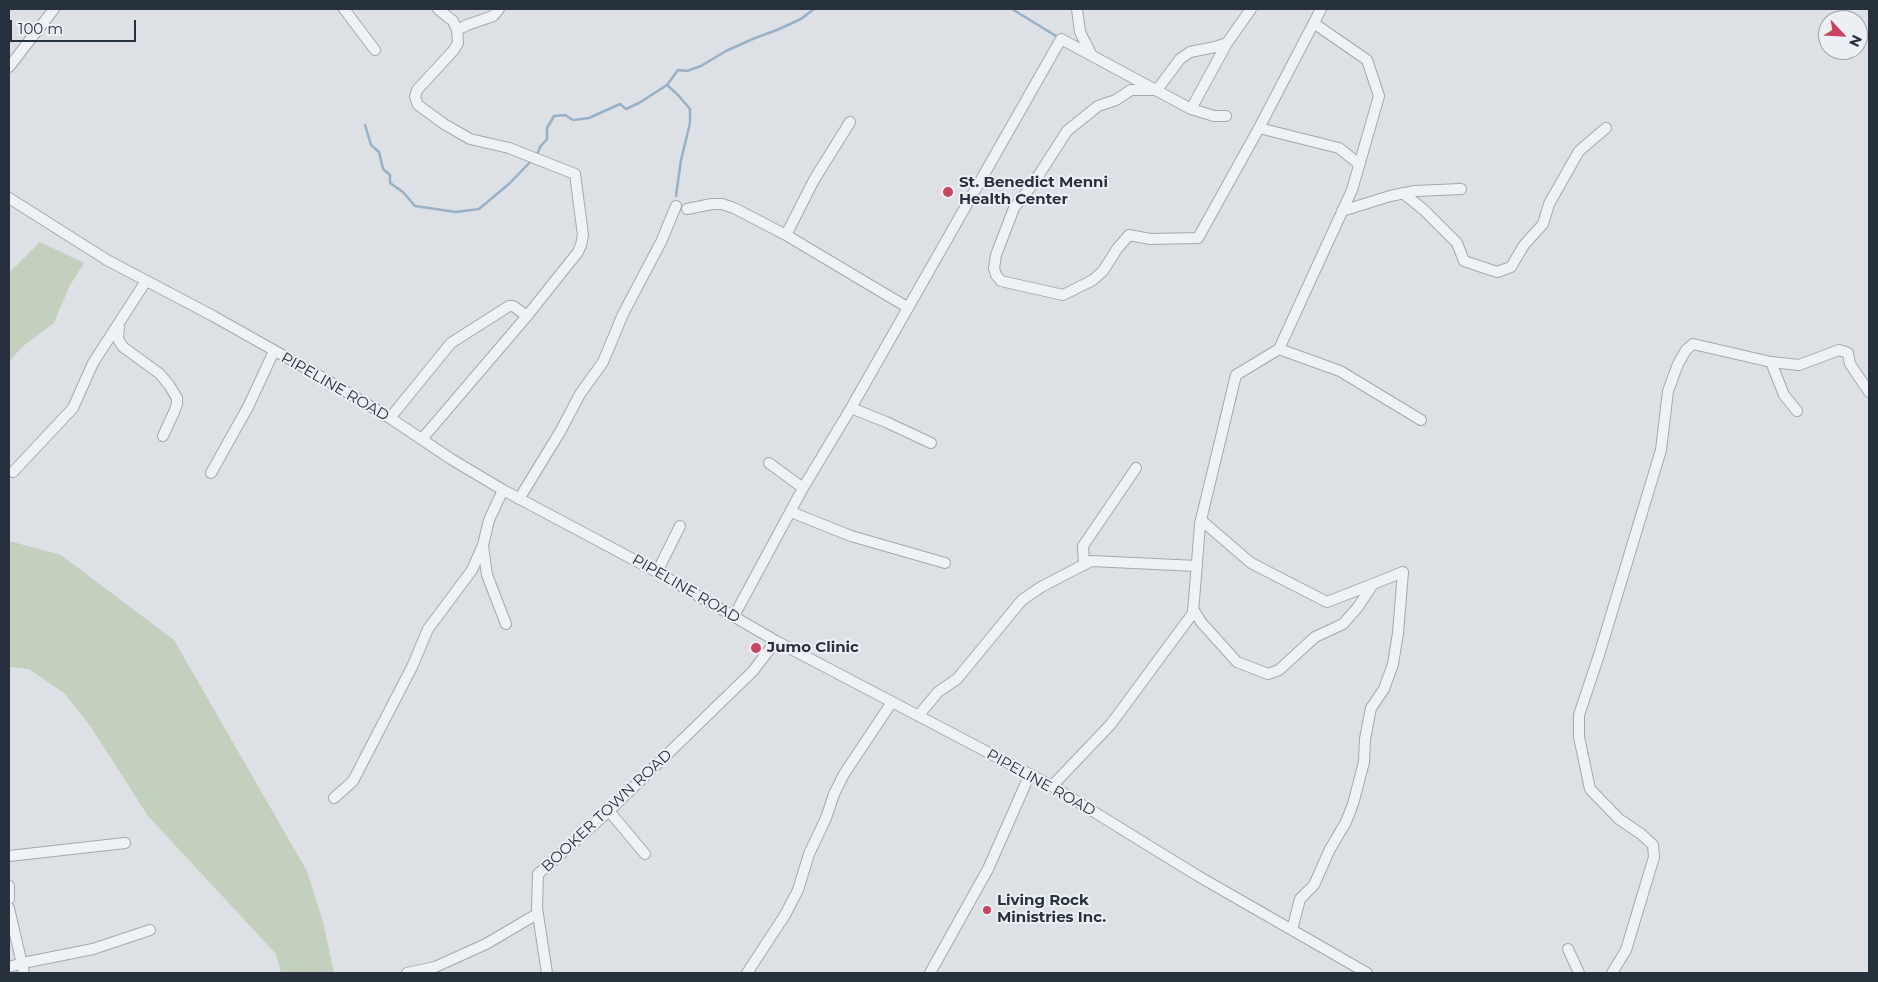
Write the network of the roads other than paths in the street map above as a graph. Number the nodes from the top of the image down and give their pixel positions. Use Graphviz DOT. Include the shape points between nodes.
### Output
graph roads {
  1 [pos="54,9"];
  2 [pos="344,9"];
  3 [pos="438,9"];
  4 [pos="498,9"];
  5 [pos="1077,9"];
  6 [pos="1250,9"];
  7 [pos="1322,9"];
  8 [pos="1315,24"];
  9 [pos="457,30"];
  10 [pos="1227,43"];
  11 [pos="375,50"];
  12 [pos="1091,54"];
  13 [pos="10,63"];
  14 [pos="1157,90"];
  15 [pos="1191,109"];
  16 [pos="1226,116"];
  17 [pos="850,122"];
  18 [pos="1259,128"];
  19 [pos="1606,128"];
  20 [pos="1360,164"];
  21 [pos="1461,189"];
  22 [pos="1403,194"];
  23 [pos="9,198"];
  24 [pos="676,206"];
  25 [pos="687,210"];
  26 [pos="1342,211"];
  27 [pos="786,235"];
  28 [pos="146,281"];
  29 [pos="907,307"];
  30 [pos="527,316"];
  31 [pos="119,326"];
  32 [pos="1279,349"];
  33 [pos="274,350"];
  34 [pos="1771,362"];
  35 [pos="1869,392"];
  36 [pos="851,408"];
  37 [pos="1798,411"];
  38 [pos="390,418"];
  39 [pos="1421,420"];
  40 [pos="162,436"];
  41 [pos="422,439"];
  42 [pos="931,444"];
  43 [pos="769,463"];
  44 [pos="1136,468"];
  45 [pos="13,472"];
  46 [pos="211,473"];
  47 [pos="803,488"];
  48 [pos="503,490"];
  49 [pos="519,499"];
  50 [pos="791,512"];
  51 [pos="1201,520"];
  52 [pos="680,526"];
  53 [pos="483,545"];
  54 [pos="945,563"];
  55 [pos="1084,565"];
  56 [pos="1197,566"];
  57 [pos="657,572"];
  58 [pos="1373,584"];
  59 [pos="1193,609"];
  60 [pos="734,616"];
  61 [pos="1201,622"];
  62 [pos="1184,623"];
  63 [pos="506,624"];
  64 [pos="776,641"];
  65 [pos="892,702"];
  66 [pos="918,716"];
  67 [pos="1030,774"];
  68 [pos="1052,786"];
  69 [pos="334,798"];
  70 [pos="609,811"];
  71 [pos="125,843"];
  72 [pos="645,854"];
  73 [pos="9,856"];
  74 [pos="9,886"];
  75 [pos="9,899"];
  76 [pos="9,908"];
  77 [pos="537,914"];
  78 [pos="150,930"];
  79 [pos="1292,930"];
  80 [pos="1568,949"];
  81 [pos="9,967"];
  82 [pos="24,968"];
  83 [pos="933,972"];
  84 [pos="407,973"];
  85 [pos="547,973"];
  86 [pos="747,973"];
  87 [pos="1367,973"];
  88 [pos="1579,973"];
  89 [pos="1612,973"];
  1 -- 13 [label="street"];
  2 -- 11 [label="street"];
  3 -- 9 [label="street"];
  4 -- 9 [label="street" via="493,16"];
  5 -- 12 [label="street" via="1080,32"];
  6 -- 10 [label="street"];
  7 -- 8 [label="street"];
  8 -- 18 [label="street"];
  8 -- 20 [label="street" via="1367,60 1379,96"];
  9 -- 30 [label="street" via="458,43 454,51 417,90 418,104 470,139 509,148 575,174 583,235 581,245"];
  10 -- 14 [label="street" via="1190,52 1180,59"];
  10 -- 15 [label="street"];
  12 -- 14 [label="street"];
  12 -- 29 [label="street" via="1061,39"];
  14 -- 15 [label="street"];
  14 -- 18 [label="street" via="1131,90 1098,106 1067,131 1014,208 996,255 994,268 1001,281 1063,295 1103,272 1129,235 1150,239 1198,238"];
  15 -- 16 [label="street"];
  17 -- 27 [label="street" via="814,180"];
  18 -- 20 [label="street" via="1339,148"];
  19 -- 22 [label="street" via="1579,151 1550,204 1543,224 1524,245 1511,267 1497,272 1464,261 1457,243"];
  20 -- 26 [label="street"];
  21 -- 22 [label="street"];
  22 -- 26 [label="street"];
  23 -- 28 [label="street, PIPELINE ROAD"];
  24 -- 49 [label="street" via="661,242 622,314 603,362 580,394"];
  25 -- 27 [label="street" via="722,204"];
  26 -- 32 [label="street"];
  27 -- 29 [label="street"];
  28 -- 31 [label="street"];
  28 -- 33 [label="street, PIPELINE ROAD"];
  29 -- 36 [label="street"];
  30 -- 38 [label="street" via="509,306 451,343"];
  30 -- 41 [label="street"];
  31 -- 40 [label="street" via="118,339 123,347 160,374 177,398"];
  31 -- 45 [label="street" via="94,363 73,408"];
  32 -- 39 [label="street" via="1340,371"];
  32 -- 51 [label="street" via="1236,375"];
  33 -- 38 [label="street, PIPELINE ROAD"];
  33 -- 46 [label="street" via="248,407"];
  34 -- 35 [label="street" via="1799,365 1839,350 1848,353 1850,364"];
  34 -- 37 [label="street" via="1784,394"];
  34 -- 89 [label="street" via="1693,344 1682,357 1668,391 1660,450 1579,715 1579,737 1590,789 1619,819 1653,845 1654,857 1626,950"];
  36 -- 42 [label="street"];
  36 -- 47 [label="street"];
  38 -- 41 [label="street, PIPELINE ROAD"];
  41 -- 48 [label="street, PIPELINE ROAD"];
  43 -- 47 [label="street"];
  44 -- 55 [label="street" via="1084,546"];
  47 -- 50 [label="street"];
  48 -- 49 [label="street, PIPELINE ROAD"];
  48 -- 53 [label="street" via="489,520"];
  49 -- 57 [label="street, PIPELINE ROAD"];
  50 -- 54 [label="street" via="851,536"];
  50 -- 60 [label="street"];
  51 -- 56 [label="street"];
  51 -- 58 [label="street" via="1251,563 1327,602"];
  52 -- 57 [label="street"];
  53 -- 63 [label="street" via="487,574"];
  53 -- 69 [label="street" via="472,570 428,629 354,781"];
  55 -- 56 [label="street" via="1091,561"];
  55 -- 66 [label="street" via="1022,600 957,679 938,692"];
  56 -- 59 [label="street"];
  57 -- 60 [label="street, PIPELINE ROAD"];
  58 -- 61 [label="street" via="1343,624 1315,637 1279,670 1268,674 1237,662"];
  58 -- 79 [label="street" via="1403,572 1392,664 1384,689 1371,708 1364,762 1346,822 1314,885 1300,899"];
  59 -- 61 [label="street"];
  59 -- 62 [label="street"];
  60 -- 64 [label="street, PIPELINE ROAD"];
  61 -- 62 [label="street"];
  62 -- 68 [label="street" via="1111,724"];
  64 -- 65 [label="street, PIPELINE ROAD"];
  64 -- 70 [label="street, BOOKER TOWN ROAD" via="746,677"];
  65 -- 66 [label="street, PIPELINE ROAD"];
  65 -- 86 [label="street" via="844,774 809,854 798,890"];
  66 -- 67 [label="street, PIPELINE ROAD"];
  67 -- 68 [label="street, PIPELINE ROAD"];
  67 -- 83 [label="street" via="988,869"];
  68 -- 79 [label="street, PIPELINE ROAD"];
  70 -- 72 [label="street"];
  70 -- 77 [label="street, BOOKER TOWN ROAD" via="538,874"];
  71 -- 73 [label="street"];
  74 -- 75 [label="street"];
  76 -- 82 [label="street"];
  77 -- 84 [label="street" via="486,944 435,967"];
  77 -- 85 [label="street, BOOKER TOWN ROAD"];
  78 -- 82 [label="street"];
  79 -- 87 [label="street, PIPELINE ROAD"];
  80 -- 88 [label="street"];
  81 -- 82 [label="street"];
}
